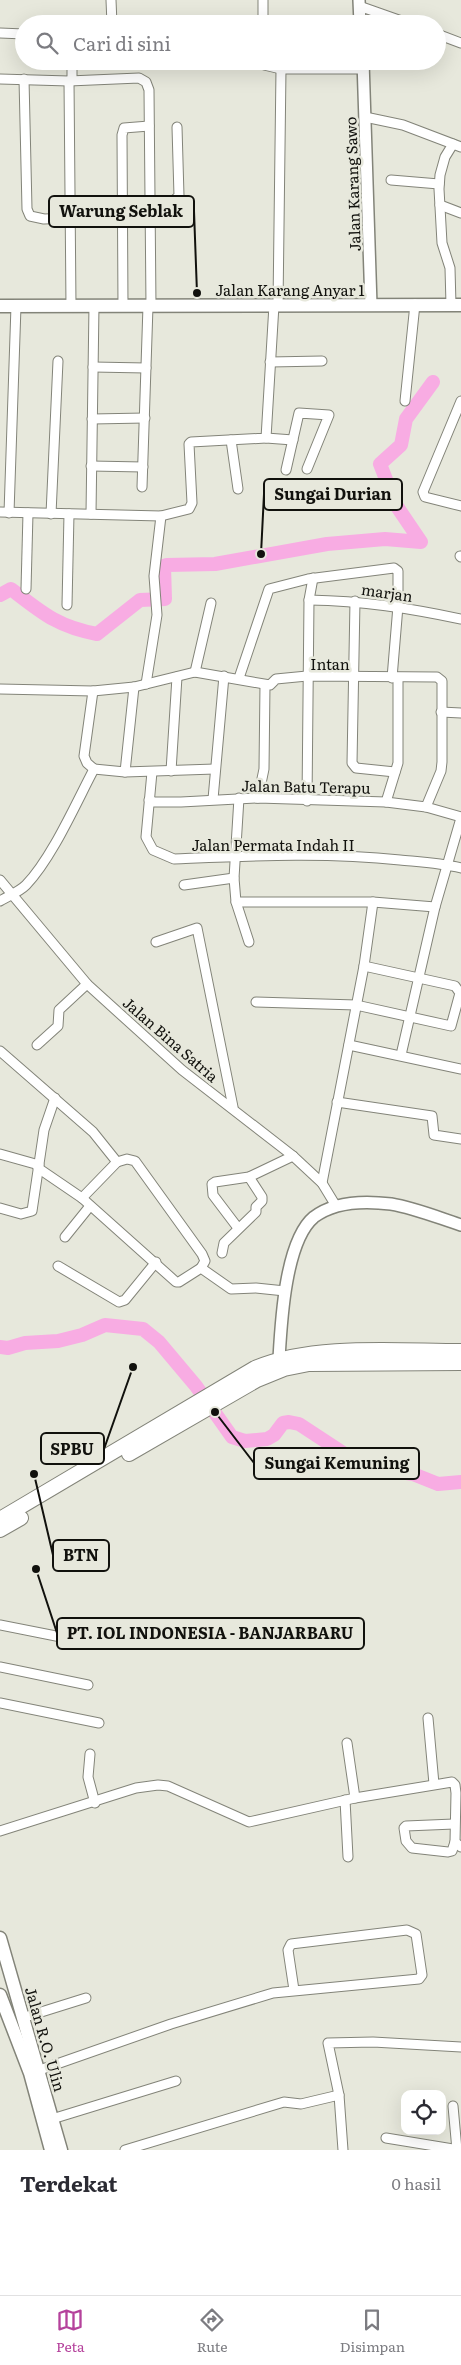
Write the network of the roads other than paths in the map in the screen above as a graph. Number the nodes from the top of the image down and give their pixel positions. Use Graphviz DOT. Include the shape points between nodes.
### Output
graph roads {
  1 [pos="111,0"];
  2 [pos="263,0"];
  3 [pos="359,3"];
  4 [pos="112,15"];
  5 [pos="263,15"];
  6 [pos="388,15"];
  7 [pos="0,33"];
  8 [pos="15,34"];
  9 [pos="446,37"];
  10 [pos="461,42"];
  11 [pos="72,70"];
  12 [pos="281,70"];
  13 [pos="363,70"];
  14 [pos="0,79"];
  15 [pos="24,79"];
  16 [pos="71,80"];
  17 [pos="365,117"];
  18 [pos="149,126"];
  19 [pos="178,127"];
  20 [pos="457,145"];
  21 [pos="391,180"];
  22 [pos="439,184"];
  23 [pos="440,204"];
  24 [pos="150,206"];
  25 [pos="461,213"];
  26 [pos="71,218"];
  27 [pos="415,304"];
  28 [pos="276,305"];
  29 [pos="371,305"];
  30 [pos="456,305"];
  31 [pos="0,306"];
  32 [pos="16,306"];
  33 [pos="71,306"];
  34 [pos="94,306"];
  35 [pos="123,306"];
  36 [pos="150,306"];
  37 [pos="58,361"];
  38 [pos="322,361"];
  39 [pos="270,362"];
  40 [pos="93,367"];
  41 [pos="146,368"];
  42 [pos="405,401"];
  43 [pos="461,401"];
  44 [pos="145,418"];
  45 [pos="92,419"];
  46 [pos="266,438"];
  47 [pos="231,440"];
  48 [pos="293,440"];
  49 [pos="91,466"];
  50 [pos="143,467"];
  51 [pos="307,469"];
  52 [pos="286,470"];
  53 [pos="142,487"];
  54 [pos="238,488"];
  55 [pos="461,506"];
  56 [pos="4,512"];
  57 [pos="28,513"];
  58 [pos="51,514"];
  59 [pos="69,514"];
  60 [pos="91,514"];
  61 [pos="161,516"];
  62 [pos="313,578"];
  63 [pos="26,589"];
  64 [pos="309,600"];
  65 [pos="354,601"];
  66 [pos="211,603"];
  67 [pos="67,606"];
  68 [pos="398,606"];
  69 [pos="461,620"];
  70 [pos="195,672"];
  71 [pos="224,676"];
  72 [pos="307,676"];
  73 [pos="177,677"];
  74 [pos="355,677"];
  75 [pos="239,678"];
  76 [pos="395,678"];
  77 [pos="146,684"];
  78 [pos="265,685"];
  79 [pos="134,687"];
  80 [pos="0,689"];
  81 [pos="93,691"];
  82 [pos="441,712"];
  83 [pos="461,713"];
  84 [pos="94,769"];
  85 [pos="215,769"];
  86 [pos="171,771"];
  87 [pos="125,772"];
  88 [pos="152,772"];
  89 [pos="395,772"];
  90 [pos="240,798"];
  91 [pos="258,798"];
  92 [pos="213,799"];
  93 [pos="149,800"];
  94 [pos="307,800"];
  95 [pos="386,802"];
  96 [pos="426,807"];
  97 [pos="461,817"];
  98 [pos="234,856"];
  99 [pos="446,865"];
  100 [pos="461,868"];
  101 [pos="234,878"];
  102 [pos="0,880"];
  103 [pos="184,885"];
  104 [pos="11,894"];
  105 [pos="0,901"];
  106 [pos="236,902"];
  107 [pos="372,902"];
  108 [pos="435,907"];
  109 [pos="156,942"];
  110 [pos="249,942"];
  111 [pos="364,966"];
  112 [pos="418,977"];
  113 [pos="87,984"];
  114 [pos="256,1002"];
  115 [pos="356,1005"];
  116 [pos="458,1011"];
  117 [pos="409,1018"];
  118 [pos="36,1045"];
  119 [pos="349,1045"];
  120 [pos="0,1051"];
  121 [pos="401,1055"];
  122 [pos="461,1069"];
  123 [pos="55,1098"];
  124 [pos="337,1102"];
  125 [pos="232,1107"];
  126 [pos="461,1139"];
  127 [pos="0,1154"];
  128 [pos="293,1156"];
  129 [pos="117,1162"];
  130 [pos="38,1167"];
  131 [pos="250,1177"];
  132 [pos="322,1183"];
  133 [pos="82,1198"];
  134 [pos="90,1206"];
  135 [pos="336,1206"];
  136 [pos="0,1208"];
  137 [pos="461,1225"];
  138 [pos="238,1228"];
  139 [pos="65,1237"];
  140 [pos="222,1252"];
  141 [pos="156,1262"];
  142 [pos="58,1266"];
  143 [pos="201,1268"];
  144 [pos="285,1291"];
  145 [pos="456,1357"];
  146 [pos="279,1359"];
  147 [pos="221,1395"];
  148 [pos="202,1406"];
  149 [pos="0,1519"];
  150 [pos="0,1530"];
  151 [pos="0,1625"];
  152 [pos="70,1639"];
  153 [pos="0,1667"];
  154 [pos="88,1685"];
  155 [pos="0,1703"];
  156 [pos="428,1718"];
  157 [pos="99,1722"];
  158 [pos="347,1743"];
  159 [pos="90,1754"];
  160 [pos="434,1784"];
  161 [pos="355,1798"];
  162 [pos="345,1800"];
  163 [pos="95,1802"];
  164 [pos="454,1824"];
  165 [pos="0,1831"];
  166 [pos="458,1845"];
  167 [pos="348,1857"];
  168 [pos="0,1938"];
  169 [pos="294,1990"];
  170 [pos="0,1998"];
  171 [pos="86,1998"];
  172 [pos="22,2018"];
  173 [pos="461,2047"];
  174 [pos="34,2072"];
  175 [pos="176,2081"];
  176 [pos="339,2095"];
  177 [pos="453,2106"];
  178 [pos="52,2119"];
  179 [pos="386,2138"];
  180 [pos="50,2150"];
  181 [pos="61,2150"];
  182 [pos="125,2150"];
  183 [pos="343,2150"];
  184 [pos="458,2150"];
  1 -- 4 [label="street"];
  2 -- 5 [label="street"];
  3 -- 6 [label="street"];
  7 -- 8 [label="street"];
  9 -- 10 [label="street"];
  11 -- 16 [label="street"];
  12 -- 28 [label="street"];
  13 -- 17 [label="street, Jalan Karang Sawo"];
  14 -- 15 [label="street"];
  15 -- 16 [label="street"];
  15 -- 26 [label="street" via="27,208 30,216 36,218"];
  16 -- 18 [label="street" via="139,78 146,82"];
  16 -- 26 [label="street"];
  17 -- 20 [label="street" via="403,125"];
  17 -- 29 [label="street, Jalan Karang Sawo"];
  18 -- 24 [label="street"];
  18 -- 35 [label="street" via="124,128 122,135"];
  19 -- 24 [label="street" via="179,196"];
  20 -- 22 [label="street" via="445,157"];
  21 -- 22 [label="street"];
  22 -- 23 [label="street"];
  23 -- 25 [label="street"];
  23 -- 30 [label="street" via="442,243"];
  24 -- 36 [label="street"];
  26 -- 33 [label="street"];
  27 -- 29 [label="main road, Jalan Karang Anyar 1"];
  27 -- 30 [label="main road, Jalan Karang Anyar 1"];
  27 -- 42 [label="street"];
  28 -- 29 [label="main road, Jalan Karang Anyar 1"];
  28 -- 36 [label="main road, Jalan Karang Anyar 1"];
  28 -- 39 [label="street"];
  31 -- 32 [label="main road, Jalan Karang Anyar 1"];
  32 -- 33 [label="main road, Jalan Karang Anyar 1"];
  32 -- 56 [label="street"];
  33 -- 34 [label="main road, Jalan Karang Anyar 1"];
  34 -- 35 [label="main road, Jalan Karang Anyar 1"];
  34 -- 40 [label="street"];
  35 -- 36 [label="main road, Jalan Karang Anyar 1"];
  36 -- 41 [label="street"];
  37 -- 58 [label="street"];
  38 -- 39 [label="street"];
  39 -- 46 [label="street"];
  40 -- 41 [label="street"];
  40 -- 45 [label="street"];
  41 -- 44 [label="street"];
  43 -- 55 [label="street" via="423,492 425,497"];
  44 -- 45 [label="street"];
  44 -- 50 [label="street"];
  45 -- 49 [label="street"];
  46 -- 47 [label="street"];
  46 -- 48 [label="street"];
  47 -- 54 [label="street"];
  47 -- 61 [label="street" via="189,444 191,507"];
  48 -- 51 [label="street" via="299,414 329,415"];
  48 -- 52 [label="street"];
  49 -- 50 [label="street"];
  49 -- 60 [label="street"];
  50 -- 53 [label="street"];
  56 -- 57 [label="street"];
  57 -- 58 [label="street"];
  57 -- 63 [label="street"];
  58 -- 59 [label="street"];
  59 -- 60 [label="street"];
  59 -- 67 [label="street"];
  60 -- 61 [label="street"];
  61 -- 77 [label="street" via="154,576 158,607"];
  62 -- 64 [label="street"];
  62 -- 68 [label="street" via="397,569"];
  62 -- 75 [label="street" via="269,589"];
  64 -- 65 [label="street, marjan"];
  64 -- 72 [label="street"];
  65 -- 68 [label="street, marjan"];
  65 -- 74 [label="street"];
  66 -- 70 [label="street"];
  68 -- 69 [label="street, marjan"];
  68 -- 76 [label="street"];
  70 -- 71 [label="street"];
  70 -- 73 [label="street"];
  71 -- 75 [label="street"];
  71 -- 85 [label="street"];
  72 -- 74 [label="street, Intan"];
  72 -- 78 [label="street, Intan" via="276,679"];
  72 -- 94 [label="street"];
  73 -- 77 [label="street"];
  73 -- 86 [label="street"];
  74 -- 76 [label="street, Intan"];
  74 -- 89 [label="street" via="353,766"];
  75 -- 78 [label="street"];
  76 -- 82 [label="street, Intan" via="441,679"];
  76 -- 89 [label="street" via="398,763"];
  77 -- 79 [label="street"];
  78 -- 91 [label="street" via="264,770"];
  79 -- 81 [label="street"];
  79 -- 87 [label="street"];
  80 -- 81 [label="street"];
  81 -- 84 [label="street" via="84,756"];
  82 -- 83 [label="street"];
  82 -- 96 [label="street, Intan" via="441,771"];
  84 -- 87 [label="street"];
  84 -- 104 [label="street" via="60,835 34,875 25,886"];
  85 -- 86 [label="street"];
  85 -- 92 [label="street"];
  86 -- 88 [label="street"];
  87 -- 88 [label="street"];
  88 -- 93 [label="street, Jalan Permata Indah II"];
  89 -- 95 [label="street"];
  90 -- 91 [label="street, Jalan Batu Terapu"];
  90 -- 92 [label="street, Jalan Batu Terapu"];
  90 -- 98 [label="street"];
  91 -- 94 [label="street, Jalan Batu Terapu"];
  92 -- 93 [label="street, Jalan Batu Terapu"];
  93 -- 98 [label="street, Jalan Permata Indah II" via="146,837 153,850 174,859"];
  94 -- 95 [label="street, Jalan Batu Terapu"];
  95 -- 96 [label="street, Jalan Batu Terapu"];
  96 -- 97 [label="street, Jalan Batu Terapu"];
  97 -- 99 [label="street"];
  98 -- 99 [label="street, Jalan Permata Indah II" via="334,856"];
  98 -- 101 [label="street"];
  99 -- 100 [label="street, Jalan Permata Indah II"];
  99 -- 108 [label="street"];
  101 -- 103 [label="street"];
  101 -- 106 [label="street"];
  102 -- 104 [label="street, Jalan Bina Satria"];
  104 -- 105 [label="street"];
  104 -- 113 [label="street, Jalan Bina Satria"];
  106 -- 107 [label="street"];
  106 -- 110 [label="street"];
  107 -- 108 [label="street"];
  107 -- 111 [label="street"];
  108 -- 112 [label="street"];
  109 -- 125 [label="street" via="197,928"];
  111 -- 112 [label="street"];
  111 -- 115 [label="street"];
  112 -- 116 [label="street" via="455,986 460,993"];
  112 -- 117 [label="street"];
  113 -- 118 [label="street" via="59,1010 58,1026"];
  113 -- 125 [label="street, Jalan Bina Satria" via="182,1070"];
  114 -- 115 [label="street"];
  115 -- 117 [label="street"];
  115 -- 119 [label="street"];
  116 -- 117 [label="street" via="451,1026"];
  117 -- 121 [label="street"];
  119 -- 121 [label="street"];
  119 -- 124 [label="street"];
  120 -- 123 [label="street"];
  121 -- 122 [label="street"];
  123 -- 129 [label="street" via="93,1132"];
  123 -- 130 [label="street" via="44,1130"];
  124 -- 126 [label="street" via="432,1116 434,1134"];
  124 -- 132 [label="street"];
  125 -- 128 [label="street, Jalan Bina Satria"];
  127 -- 130 [label="street"];
  128 -- 131 [label="street"];
  128 -- 132 [label="street, Jalan Bina Satria"];
  129 -- 133 [label="street"];
  129 -- 143 [label="street" via="135,1161 202,1254 205,1261"];
  130 -- 133 [label="street"];
  130 -- 136 [label="street" via="32,1211 21,1214"];
  131 -- 138 [label="street" via="262,1201 256,1212"];
  131 -- 138 [label="street" via="216,1182 211,1188"];
  132 -- 135 [label="street, Jalan Bina Satria"];
  133 -- 134 [label="street"];
  134 -- 139 [label="street"];
  134 -- 141 [label="street"];
  135 -- 137 [label="street" via="393,1204"];
  135 -- 144 [label="street" via="322,1212 307,1225 295,1250"];
  138 -- 140 [label="street" via="224,1242"];
  141 -- 142 [label="street" via="125,1300 119,1302"];
  141 -- 143 [label="street" via="177,1282"];
  143 -- 144 [label="street" via="231,1289"];
  144 -- 146 [label="street"];
  145 -- 146 [label="highway" via="339,1352"];
  145 -- 147 [label="highway" via="309,1364 284,1369"];
  146 -- 147 [label="highway" via="255,1368"];
  147 -- 148 [label="highway"];
  148 -- 149 [label="highway"];
  148 -- 150 [label="highway"];
  151 -- 152 [label="street"];
  153 -- 154 [label="street"];
  155 -- 157 [label="street"];
  156 -- 160 [label="street"];
  158 -- 161 [label="street"];
  159 -- 163 [label="street" via="88,1777"];
  160 -- 161 [label="street"];
  160 -- 164 [label="street" via="452,1782 455,1785"];
  161 -- 162 [label="street"];
  162 -- 163 [label="street" via="249,1822 163,1785 136,1788"];
  162 -- 167 [label="street"];
  163 -- 165 [label="street"];
  164 -- 166 [label="street"];
  164 -- 166 [label="street" via="406,1826 404,1831 412,1848 448,1852"];
  168 -- 172 [label="main road, Jalan R.O. Ulin"];
  169 -- 169 [label="street" via="419,1979 422,1975 416,1934 407,1930 290,1944 288,1950"];
  169 -- 174 [label="street" via="170,2024"];
  170 -- 174 [label="main road, Jalan R.O. Ulin"];
  171 -- 172 [label="street"];
  172 -- 174 [label="main road, Jalan R.O. Ulin"];
  173 -- 176 [label="street" via="328,2043"];
  174 -- 178 [label="main road, Jalan R.O. Ulin"];
  174 -- 180 [label="main road, Jalan R.O. Ulin"];
  175 -- 178 [label="street"];
  176 -- 182 [label="street" via="301,2104 284,2102"];
  176 -- 183 [label="street"];
  177 -- 184 [label="street"];
  178 -- 181 [label="main road, Jalan R.O. Ulin"];
  179 -- 184 [label="street"];
}
